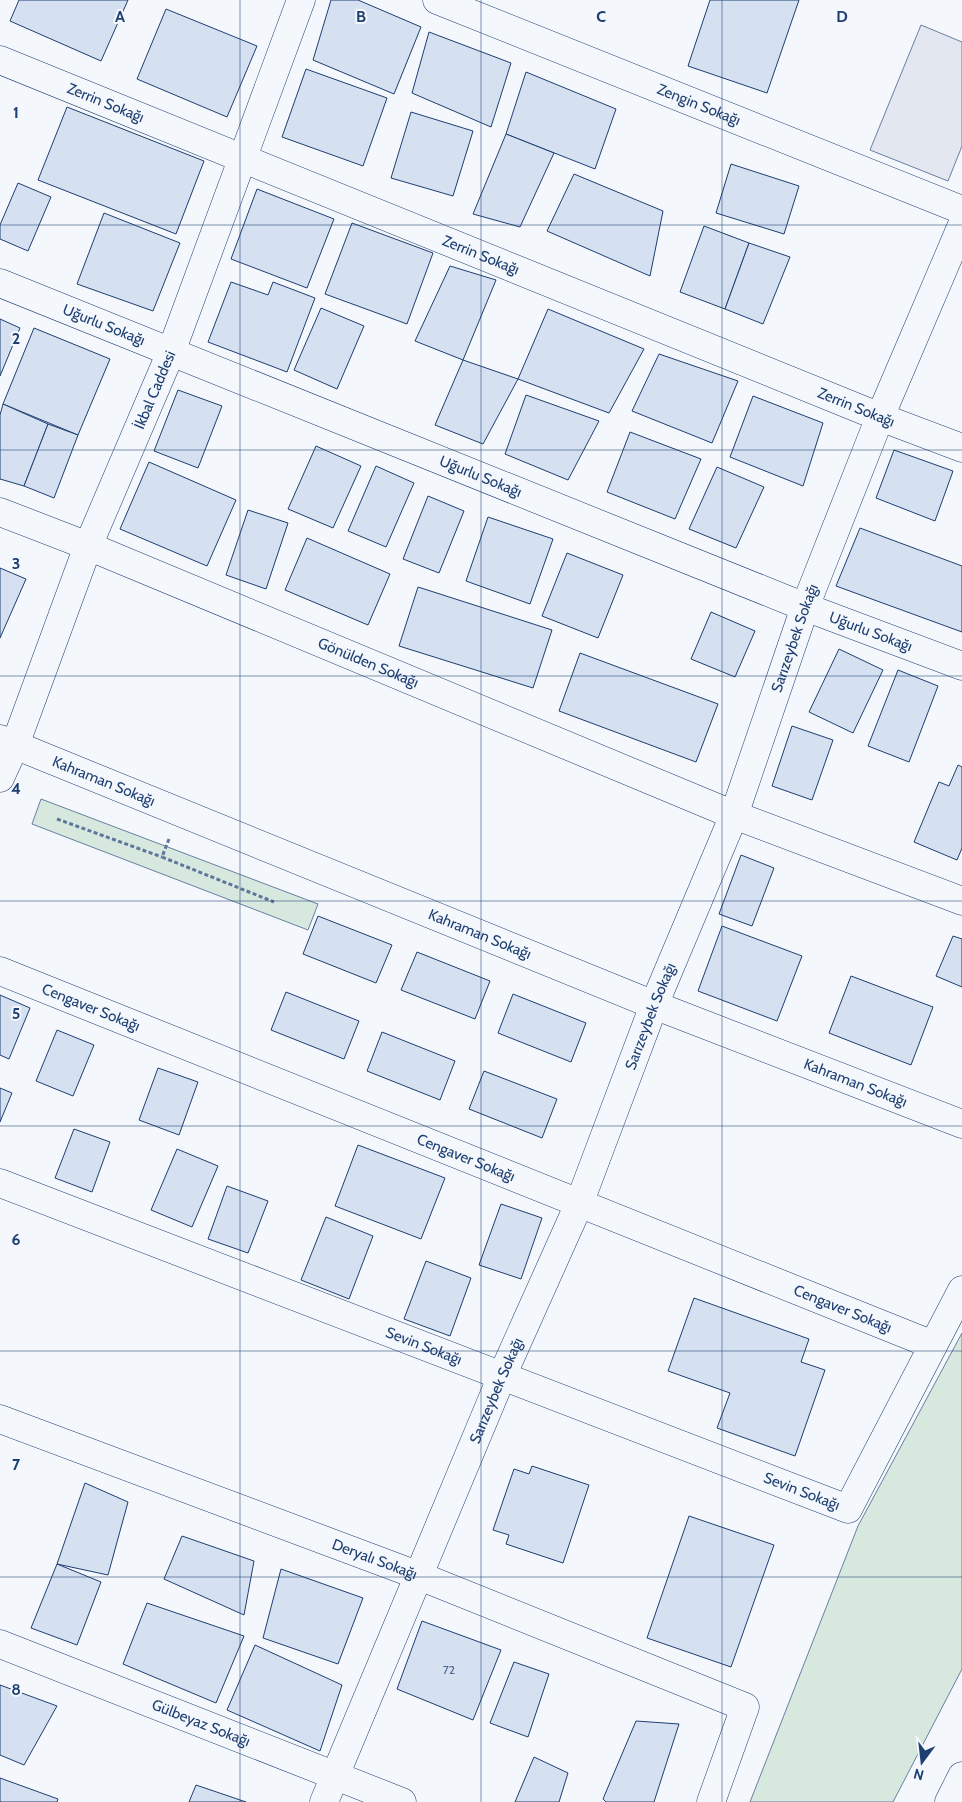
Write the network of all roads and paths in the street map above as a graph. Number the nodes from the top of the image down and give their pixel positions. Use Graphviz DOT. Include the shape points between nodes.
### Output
graph roads {
  1 [pos="301,0"];
  2 [pos="437,0"];
  3 [pos="0,60"];
  4 [pos="243,158"];
  5 [pos="962,210"];
  6 [pos="962,225"];
  7 [pos="0,283"];
  8 [pos="171,352"];
  9 [pos="880,417"];
  10 [pos="962,448"];
  11 [pos="0,512"];
  12 [pos="88,546"];
  13 [pos="805,607"];
  14 [pos="962,666"];
  15 [pos="7,742"];
  16 [pos="0,778"];
  17 [pos="180,813"];
  18 [pos="734,815"];
  19 [pos="57,819"];
  20 [pos="162,857"];
  21 [pos="274,902"];
  22 [pos="962,902"];
  23 [pos="0,971"];
  24 [pos="654,1005"];
  25 [pos="962,1124"];
  26 [pos="0,1183"];
  27 [pos="579,1204"];
  28 [pos="962,1290"];
  29 [pos="933,1345"];
  30 [pos="502,1376"];
  31 [pos="0,1420"];
  32 [pos="417,1575"];
  33 [pos="0,1644"];
  34 [pos="335,1776"];
  35 [pos="962,1776"];
  36 [pos="324,1802"];
  37 [pos="402,1802"];
  38 [pos="711,1802"];
  39 [pos="949,1802"];
  1 -- 4 [label="main road, İkbal Caddesi"];
  2 -- 5 [label="main road, Zengin Sokağı"];
  3 -- 4 [label="main road, Zerrin Sokağı"];
  4 -- 8 [label="main road, İkbal Caddesi"];
  4 -- 9 [label="main road, Zerrin Sokağı"];
  6 -- 9 [label="main road, Sarızeybek Sokağı"];
  7 -- 8 [label="main road, Uğurlu Sokağı"];
  8 -- 12 [label="main road, İkbal Caddesi"];
  8 -- 13 [label="main road, Uğurlu Sokağı"];
  9 -- 10 [label="main road, Zerrin Sokağı"];
  9 -- 13 [label="main road, Sarızeybek Sokağı"];
  11 -- 12 [label="main road, Gönülden Sokağı"];
  12 -- 15 [label="main road, İkbal Caddesi"];
  12 -- 18 [label="main road, Gönülden Sokağı"];
  13 -- 14 [label="main road, Uğurlu Sokağı"];
  13 -- 18 [label="main road, Sarızeybek Sokağı"];
  15 -- 16 [label="main road, İkbal Caddesi"];
  15 -- 17 [label="main road, Kahraman Sokağı"];
  17 -- 20 [label="path"];
  17 -- 24 [label="main road, Kahraman Sokağı"];
  18 -- 22 [label="main road, Gönülden Sokağı"];
  18 -- 24 [label="main road, Sarızeybek Sokağı"];
  19 -- 20 [label="path"];
  20 -- 21 [label="path"];
  23 -- 27 [label="main road, Cengaver Sokağı"];
  24 -- 25 [label="main road, Kahraman Sokağı"];
  24 -- 27 [label="main road, Sarızeybek Sokağı"];
  26 -- 30 [label="main road, Sevin Sokağı"];
  27 -- 29 [label="main road, Cengaver Sokağı"];
  27 -- 30 [label="main road, Sarızeybek Sokağı"];
  28 -- 29 [label="main road"];
  29 -- 30 [label="main road, Sevin Sokağı" via="848,1509"];
  30 -- 32 [label="main road, Sarızeybek Sokağı"];
  31 -- 32 [label="main road, Deryalı Sokağı"];
  32 -- 34 [label="main road, Sarızeybek Sokağı"];
  32 -- 38 [label="main road, Deryalı Sokağı" via="745,1707"];
  33 -- 34 [label="main road, Gülbeyaz Sokağı"];
  34 -- 36 [label="main road, Sarızeybek Sokağı"];
  34 -- 37 [label="main road, Gülbeyaz Sokağı"];
  35 -- 39 [label="main road"];
}
